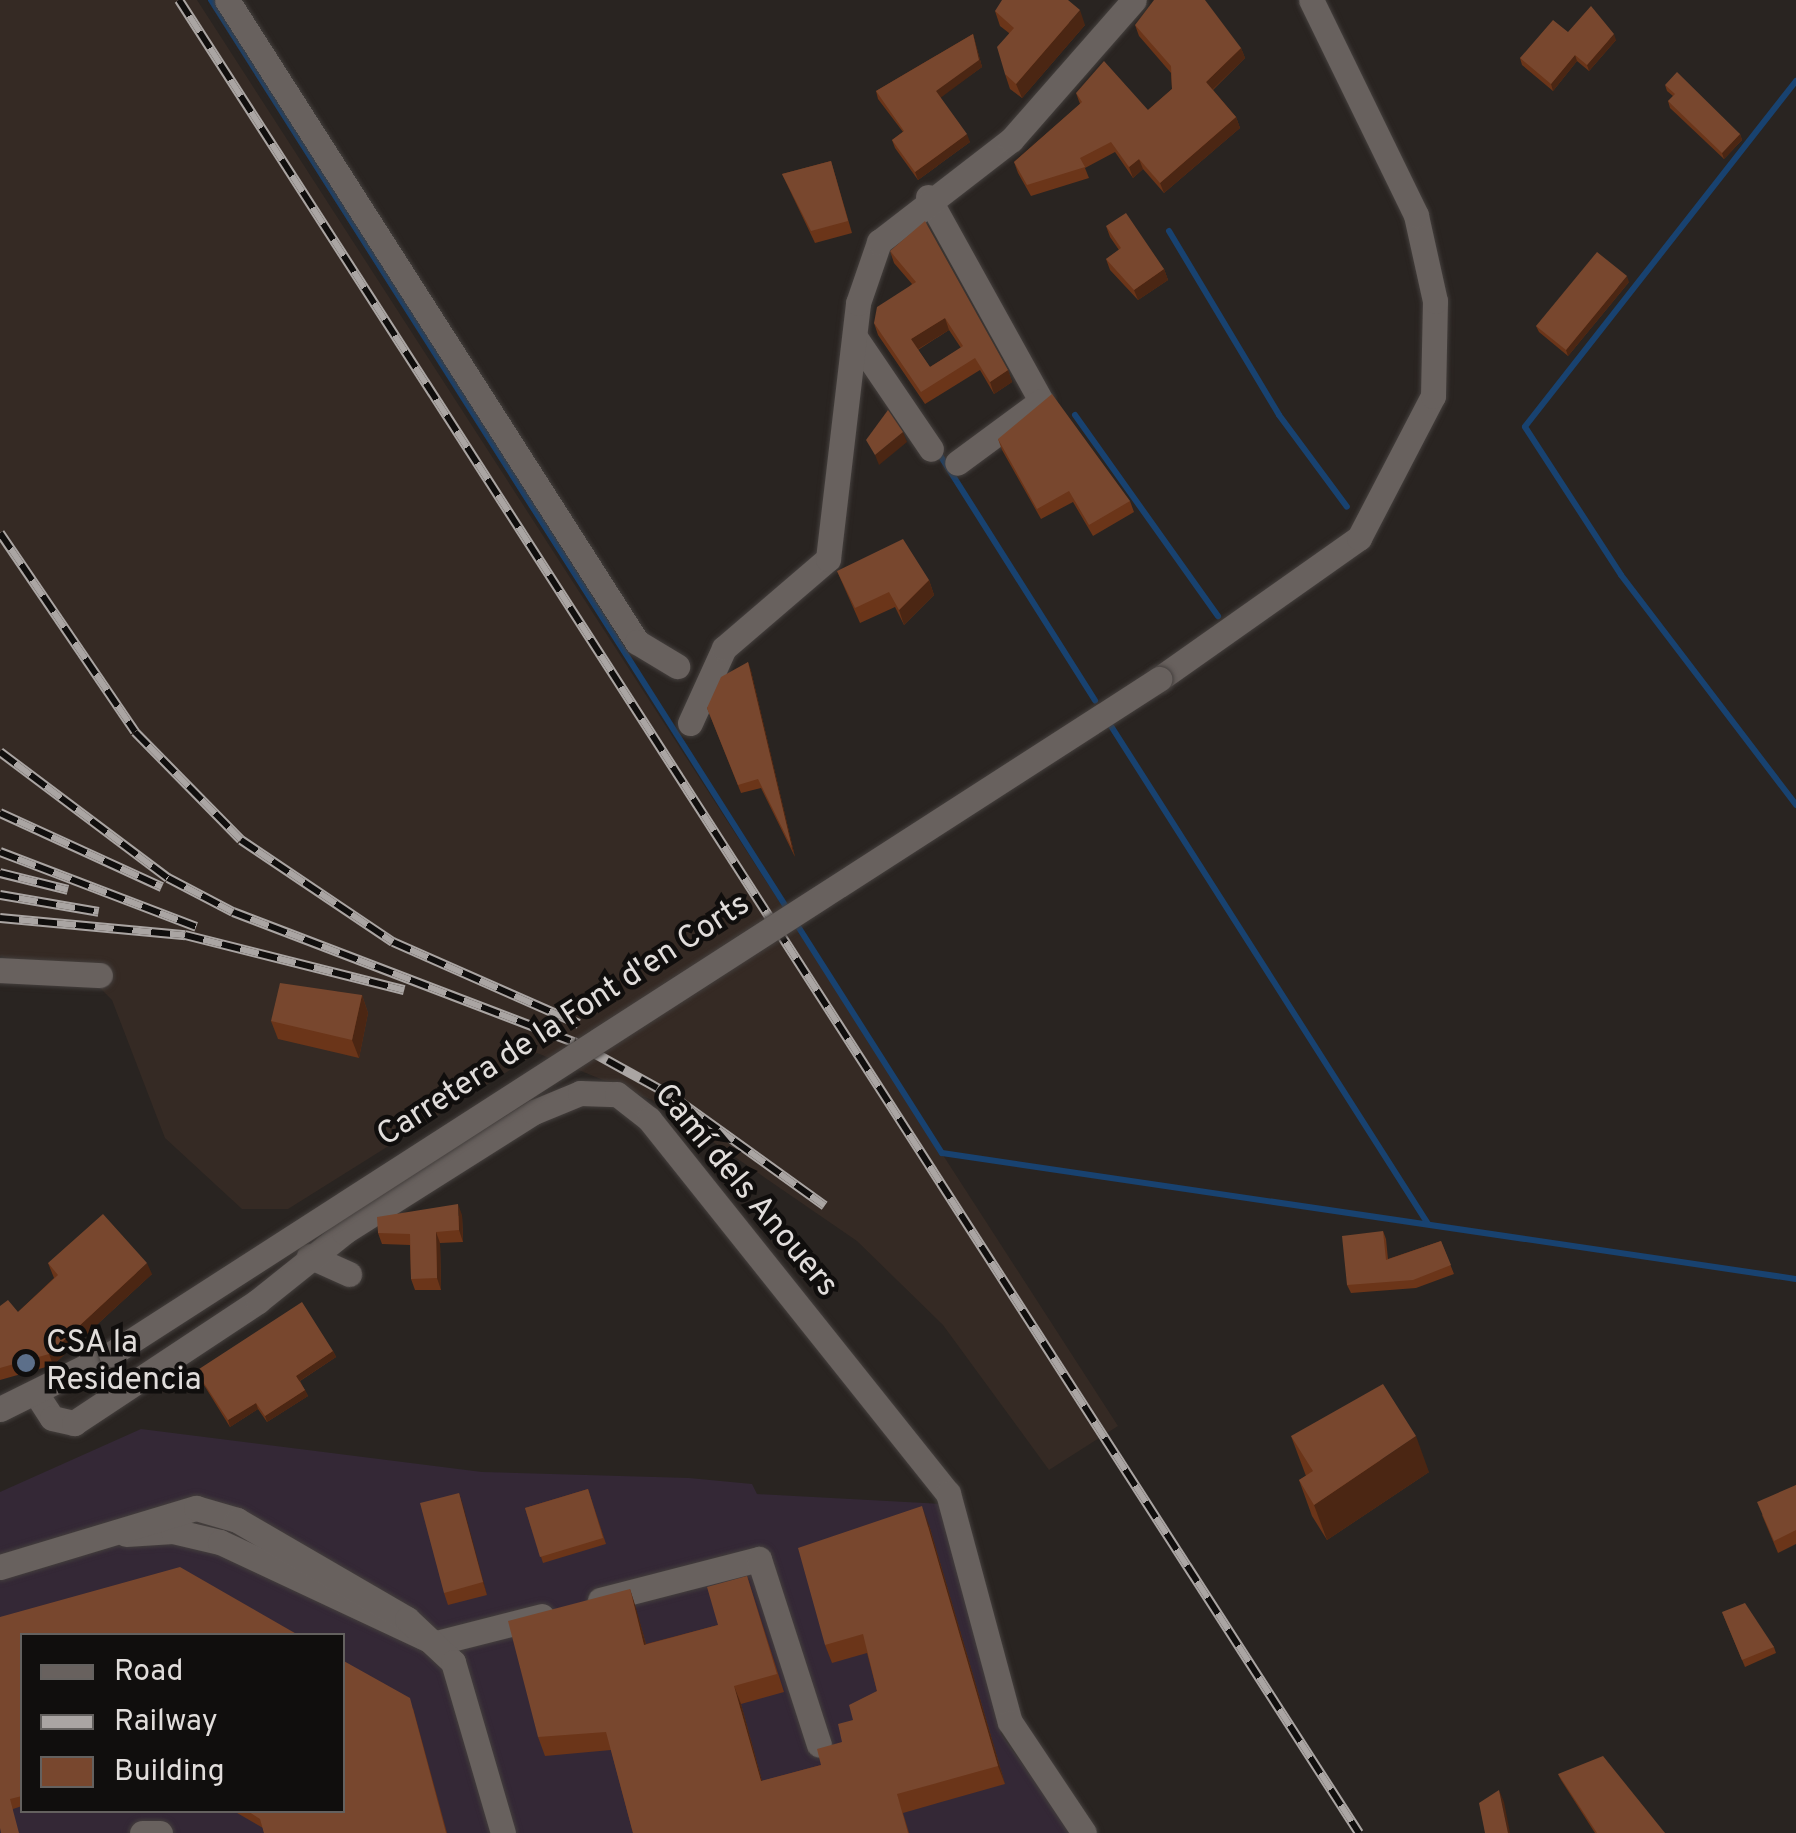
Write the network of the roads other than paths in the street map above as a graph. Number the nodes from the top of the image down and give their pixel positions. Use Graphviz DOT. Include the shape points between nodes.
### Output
graph roads {
  1 [pos="226,0"];
  2 [pos="1312,0"];
  3 [pos="1129,2"];
  4 [pos="928,197"];
  5 [pos="856,337"];
  6 [pos="931,449"];
  7 [pos="957,463"];
  8 [pos="677,666"];
  9 [pos="690,722"];
  10 [pos="0,970"];
  11 [pos="100,975"];
  12 [pos="309,1256"];
  13 [pos="349,1274"];
  14 [pos="37,1395"];
  15 [pos="0,1410"];
  16 [pos="0,1567"];
  17 [pos="436,1644"];
  18 [pos="819,1745"];
  19 [pos="142,1833"];
  20 [pos="160,1833"];
  21 [pos="503,1833"];
  22 [pos="1084,1833"];
  1 -- 8 [label="street" via="637,642"];
  2 -- 14 [label="street, Carretera de la Font d'en Corts, bridge" via="1416,214 1434,301 1434,396 1359,538 1159,678"];
  3 -- 4 [label="street" via="1011,140"];
  4 -- 5 [label="street" via="871,256"];
  4 -- 7 [label="street" via="1041,400"];
  5 -- 6 [label="street"];
  5 -- 9 [label="street" via="828,559 724,648"];
  10 -- 11 [label="street"];
  12 -- 13 [label="street"];
  12 -- 14 [label="street, Camí dels Anouers" via="258,1301 74,1422 52,1418"];
  12 -- 22 [label="street, Camí dels Anouers" via="561,1097 597,1090 634,1104 948,1493 1010,1722"];
  14 -- 15 [label="street, Carretera de la Font d'en Corts"];
  16 -- 17 [label="street" via="126,1534 208,1538"];
  17 -- 18 [label="street" via="760,1559"];
  17 -- 21 [label="street" via="463,1683"];
  19 -- 20 [label="street"];
}
